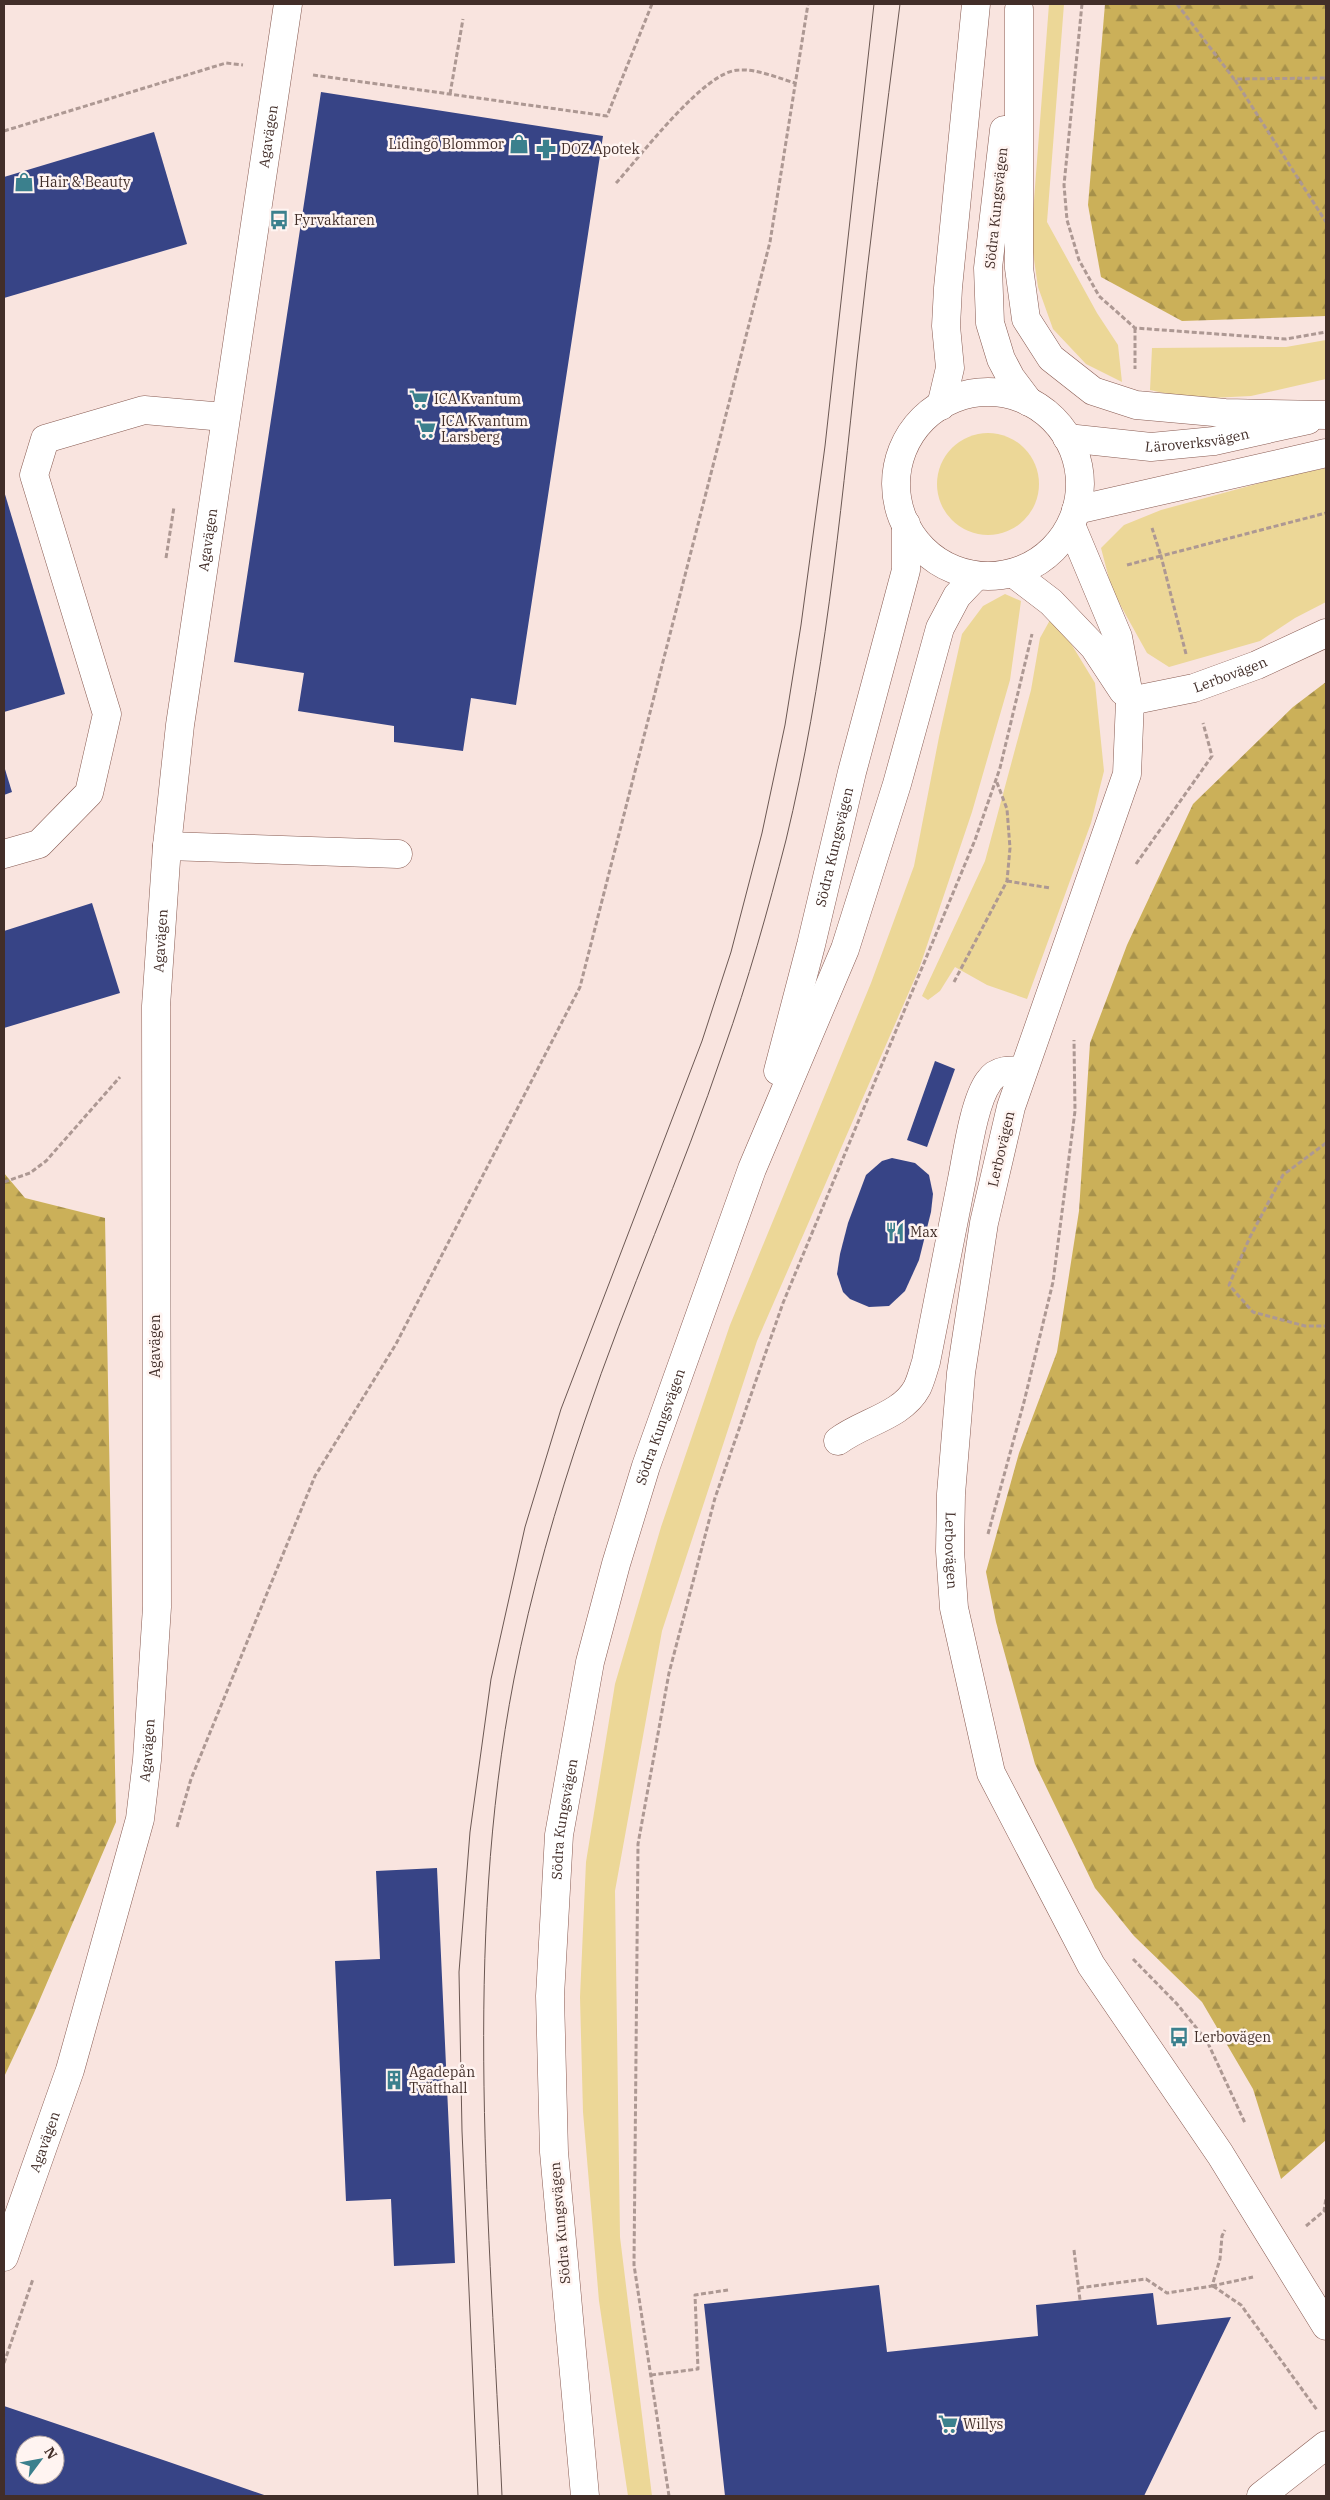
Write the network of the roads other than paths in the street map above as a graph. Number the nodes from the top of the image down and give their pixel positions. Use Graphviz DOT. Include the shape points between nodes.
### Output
graph roads {
  1 [pos="288,4"];
  2 [pos="976,4"];
  3 [pos="1019,6"];
  4 [pos="1029,402"];
  5 [pos="941,406"];
  6 [pos="1326,415"];
  7 [pos="224,417"];
  8 [pos="1067,438"];
  9 [pos="1326,452"];
  10 [pos="1073,517"];
  11 [pos="906,524"];
  12 [pos="1013,573"];
  13 [pos="976,576"];
  14 [pos="1326,634"];
  15 [pos="1130,701"];
  16 [pos="167,846"];
  17 [pos="4,854"];
  18 [pos="398,854"];
  19 [pos="1023,1071"];
  20 [pos="752,1169"];
  21 [pos="838,1441"];
  22 [pos="4,2257"];
  23 [pos="1326,2326"];
  24 [pos="1326,2445"];
  25 [pos="586,2496"];
  26 [pos="1261,2496"];
  1 -- 7 [label="street, Agavägen"];
  2 -- 5 [label="street" via="948,288 946,326 950,368"];
  3 -- 4 [label="street, Södra Kungsvägen" via="988,268 990,324 1001,359"];
  3 -- 6 [label="street" via="1019,268 1026,319 1051,358 1093,392 1136,405 1226,413"];
  4 -- 5 [label="street, Södra Kungsvägen" via="987,393 959,398"];
  4 -- 8 [label="street, Södra Kungsvägen" via="1048,414"];
  5 -- 11 [label="street, Södra Kungsvägen" via="916,427 900,461 897,493"];
  6 -- 8 [label="street, Läroverksvägen" via="1214,441 1151,447"];
  7 -- 16 [label="street, Agavägen" via="180,725"];
  7 -- 17 [label="street" via="144,410 45,439 34,475 107,714 89,793 39,844"];
  8 -- 10 [label="street, Södra Kungsvägen" via="1076,456 1079,476"];
  9 -- 10 [label="street" via="1142,495"];
  10 -- 12 [label="street, Södra Kungsvägen" via="1057,545 1046,556"];
  10 -- 15 [label="street, Lerbovägen" via="1092,575 1118,637"];
  11 -- 13 [label="street, Södra Kungsvägen" via="932,557 950,568"];
  11 -- 20 [label="street, Södra Kungsvägen" via="906,570"];
  12 -- 13 [label="street, Södra Kungsvägen"];
  12 -- 15 [label="street" via="1051,602 1094,647"];
  13 -- 20 [label="street, Södra Kungsvägen" via="957,596 940,628 897,784 845,949"];
  14 -- 15 [label="street, Lerbovägen" via="1257,665 1194,688"];
  15 -- 19 [label="street, Lerbovägen" via="1126,774"];
  16 -- 18 [label="street"];
  16 -- 22 [label="street, Agavägen" via="156,1016 157,1607 140,1818 70,2070"];
  19 -- 21 [label="street" via="998,1073 983,1091 968,1148 926,1362 917,1388 897,1410 853,1430"];
  19 -- 23 [label="street, Lerbovägen" via="1011,1107 984,1223 961,1373 951,1494 954,1608 991,1773 1090,1965 1220,2154"];
  20 -- 25 [label="street, Södra Kungsvägen" via="646,1466 616,1564 590,1662 559,1835 550,1996 554,2152"];
  24 -- 26 [label="street"];
}
